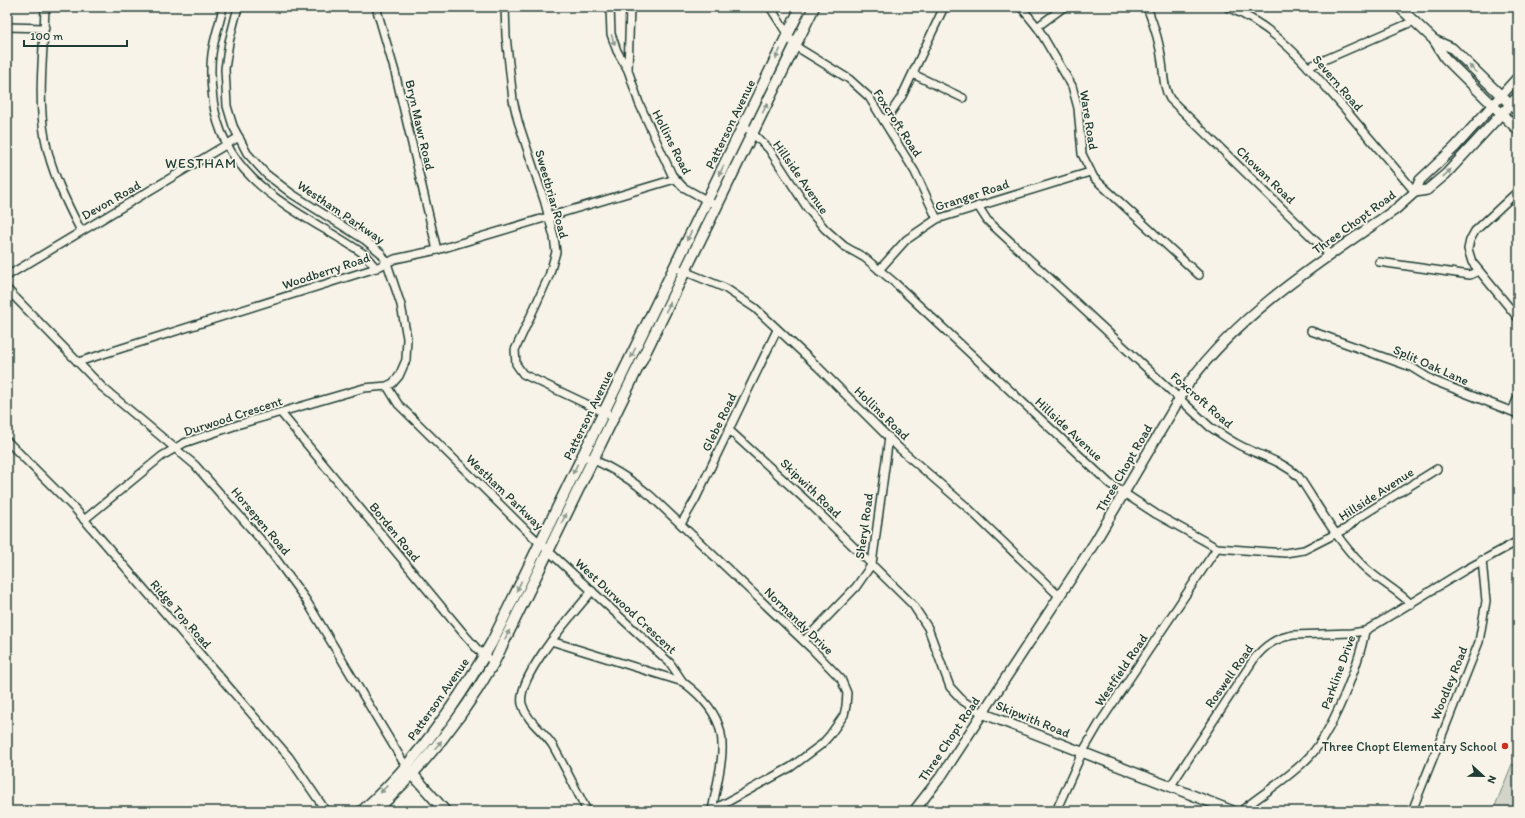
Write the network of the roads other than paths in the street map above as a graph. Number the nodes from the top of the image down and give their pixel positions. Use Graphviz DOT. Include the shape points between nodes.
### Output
graph roads {
  1 [pos="45,7"];
  2 [pos="223,7"];
  3 [pos="238,7"];
  4 [pos="376,7"];
  5 [pos="505,7"];
  6 [pos="610,7"];
  7 [pos="630,7"];
  8 [pos="770,7"];
  9 [pos="801,7"];
  10 [pos="814,7"];
  11 [pos="944,7"];
  12 [pos="1021,7"];
  13 [pos="1064,7"];
  14 [pos="1147,7"];
  15 [pos="1227,7"];
  16 [pos="1399,7"];
  17 [pos="1414,21"];
  18 [pos="7,27"];
  19 [pos="1037,27"];
  20 [pos="45,28"];
  21 [pos="788,34"];
  22 [pos="1434,40"];
  23 [pos="795,46"];
  24 [pos="1308,67"];
  25 [pos="628,70"];
  26 [pos="913,74"];
  27 [pos="1518,77"];
  28 [pos="1501,96"];
  29 [pos="1518,96"];
  30 [pos="962,98"];
  31 [pos="1493,105"];
  32 [pos="1510,105"];
  33 [pos="1518,112"];
  34 [pos="1502,114"];
  35 [pos="885,120"];
  36 [pos="744,125"];
  37 [pos="1518,130"];
  38 [pos="753,132"];
  39 [pos="238,137"];
  40 [pos="226,144"];
  41 [pos="1090,172"];
  42 [pos="675,179"];
  43 [pos="1518,191"];
  44 [pos="1415,192"];
  45 [pos="706,200"];
  46 [pos="717,206"];
  47 [pos="978,206"];
  48 [pos="548,216"];
  49 [pos="937,219"];
  50 [pos="81,231"];
  51 [pos="437,250"];
  52 [pos="1330,255"];
  53 [pos="1379,262"];
  54 [pos="387,263"];
  55 [pos="674,267"];
  56 [pos="376,268"];
  57 [pos="879,270"];
  58 [pos="685,271"];
  59 [pos="1479,271"];
  60 [pos="1199,275"];
  61 [pos="7,276"];
  62 [pos="7,289"];
  63 [pos="1518,318"];
  64 [pos="777,330"];
  65 [pos="1310,331"];
  66 [pos="78,362"];
  67 [pos="387,386"];
  68 [pos="1518,397"];
  69 [pos="1180,399"];
  70 [pos="603,412"];
  71 [pos="1515,412"];
  72 [pos="281,413"];
  73 [pos="614,417"];
  74 [pos="729,430"];
  75 [pos="889,437"];
  76 [pos="7,441"];
  77 [pos="176,448"];
  78 [pos="582,455"];
  79 [pos="593,459"];
  80 [pos="1437,469"];
  81 [pos="1124,495"];
  82 [pos="84,520"];
  83 [pos="680,524"];
  84 [pos="1335,534"];
  85 [pos="1518,541"];
  86 [pos="540,543"];
  87 [pos="1217,548"];
  88 [pos="549,550"];
  89 [pos="1482,560"];
  90 [pos="872,564"];
  91 [pos="592,591"];
  92 [pos="1059,596"];
  93 [pos="1410,604"];
  94 [pos="1365,631"];
  95 [pos="551,641"];
  96 [pos="804,641"];
  97 [pos="484,655"];
  98 [pos="494,662"];
  99 [pos="683,682"];
  100 [pos="982,713"];
  101 [pos="1082,753"];
  102 [pos="405,765"];
  103 [pos="412,774"];
  104 [pos="1170,787"];
  105 [pos="326,811"];
  106 [pos="362,811"];
  107 [pos="375,811"];
  108 [pos="445,811"];
  109 [pos="587,811"];
  110 [pos="712,811"];
  111 [pos="914,811"];
  112 [pos="1056,811"];
  113 [pos="1233,811"];
  114 [pos="1241,811"];
  115 [pos="1412,811"];
  1 -- 20 [label="street"];
  2 -- 40 [label="street, Westham Parkway" via="212,54 211,72 215,112 220,133"];
  3 -- 39 [label="street, Westham Parkway" via="225,69 227,106"];
  4 -- 51 [label="street, Bryn Mawr Road" via="395,72"];
  5 -- 48 [label="street, Sweetbriar Road" via="513,100"];
  6 -- 25 [label="street, Hollins Road, one-way" via="612,38"];
  7 -- 25 [label="street, Hollins Road"];
  8 -- 21 [label="street, Foxcroft Road"];
  9 -- 21 [label="main road, Patterson Avenue"];
  10 -- 23 [label="main road, Patterson Avenue"];
  11 -- 26 [label="street"];
  12 -- 19 [label="street, Ware Road"];
  13 -- 19 [label="street"];
  14 -- 52 [label="street, Chowan Road" via="1160,48 1167,94"];
  15 -- 24 [label="street, Severn Road" via="1269,30"];
  16 -- 17 [label="main road"];
  17 -- 22 [label="main road"];
  17 -- 24 [label="street"];
  18 -- 20 [label="street"];
  19 -- 41 [label="street, Ware Road" via="1072,86 1078,108 1082,154"];
  20 -- 50 [label="street" via="42,102 44,137 54,170"];
  21 -- 23 [label="street, Foxcroft Road"];
  21 -- 36 [label="main road, Patterson Avenue, one-way"];
  28 -- 22 [label="main road, one-way" via="1452,48"];
  22 -- 31 [label="main road" via="1445,58"];
  23 -- 35 [label="street, Foxcroft Road" via="849,79 868,97"];
  38 -- 23 [label="main road, Patterson Avenue, one-way"];
  24 -- 44 [label="street, Severn Road"];
  25 -- 42 [label="street, Hollins Road" via="639,103"];
  26 -- 30 [label="street"];
  26 -- 35 [label="street" via="902,96"];
  27 -- 28 [label="main road, Three Chopt Road"];
  28 -- 31 [label="main road, Three Chopt Road"];
  28 -- 32 [label="main road"];
  29 -- 32 [label="main road, Three Chopt Road"];
  31 -- 34 [label="main road"];
  31 -- 44 [label="main road, Three Chopt Road" via="1455,147 1420,180"];
  32 -- 33 [label="main road"];
  32 -- 34 [label="main road, Three Chopt Road"];
  34 -- 37 [label="main road"];
  44 -- 34 [label="main road, Three Chopt Road, one-way" via="1427,190 1446,174"];
  35 -- 49 [label="street, Foxcroft Road" via="915,172"];
  36 -- 38 [label="street, Hillside Avenue"];
  36 -- 45 [label="main road, Patterson Avenue, one-way"];
  38 -- 46 [label="main road, Patterson Avenue"];
  38 -- 57 [label="street, Hillside Avenue" via="769,149 814,218 837,240"];
  39 -- 40 [label="street, Devon Road"];
  39 -- 54 [label="street, Westham Parkway" via="247,153 275,181 365,240 381,253"];
  40 -- 50 [label="street, Devon Road"];
  40 -- 56 [label="street, Westham Parkway" via="243,170 263,189 364,254"];
  41 -- 47 [label="street, Granger Road"];
  41 -- 60 [label="street, Ware Road" via="1111,195"];
  42 -- 45 [label="street, Hollins Road" via="683,187"];
  42 -- 48 [label="street, Woodberry Road"];
  43 -- 59 [label="street" via="1475,231 1470,240 1468,254"];
  44 -- 52 [label="main road, Three Chopt Road" via="1396,209"];
  45 -- 46 [label="street, Hollins Road"];
  45 -- 55 [label="main road, Patterson Avenue, one-way"];
  46 -- 58 [label="main road, Patterson Avenue"];
  47 -- 49 [label="street, Granger Road"];
  47 -- 69 [label="street, Foxcroft Road" via="987,220"];
  48 -- 51 [label="street, Woodberry Road"];
  48 -- 70 [label="street, Sweetbriar Road" via="556,252 515,350 516,364 523,374"];
  49 -- 57 [label="street, Granger Road" via="906,240"];
  50 -- 61 [label="street, Devon Road"];
  51 -- 54 [label="street, Woodberry Road"];
  52 -- 69 [label="main road, Three Chopt Road" via="1271,298 1236,328 1204,362"];
  53 -- 59 [label="street" via="1470,275"];
  54 -- 56 [label="street, Woodberry Road"];
  54 -- 67 [label="street, Westham Parkway" via="407,338 403,369 394,383"];
  55 -- 58 [label="street, Hollins Road"];
  55 -- 70 [label="main road, Patterson Avenue, one-way"];
  56 -- 66 [label="street, Woodberry Road"];
  57 -- 81 [label="street, Hillside Avenue"];
  58 -- 64 [label="street, Hollins Road" via="744,299"];
  73 -- 58 [label="main road, Patterson Avenue, one-way"];
  59 -- 63 [label="street"];
  62 -- 66 [label="street, Horsepen Road"];
  64 -- 74 [label="street, Glebe Road"];
  64 -- 75 [label="street, Hollins Road"];
  65 -- 71 [label="street, Split Oak Lane" via="1411,367 1432,380"];
  66 -- 77 [label="street, Horsepen Road" via="102,387"];
  67 -- 72 [label="street, Durwood Crescent" via="364,388"];
  67 -- 86 [label="street, Westham Parkway" via="398,404"];
  68 -- 71 [label="street"];
  69 -- 81 [label="main road, Three Chopt Road"];
  69 -- 84 [label="street, Foxcroft Road" via="1210,427 1225,437 1276,460 1293,471"];
  70 -- 73 [label="street, Sweetbriar Road"];
  70 -- 78 [label="main road, Patterson Avenue"];
  72 -- 77 [label="street, Durwood Crescent" via="203,436"];
  72 -- 97 [label="street, Borden Road" via="429,593"];
  73 -- 79 [label="main road, Patterson Avenue"];
  74 -- 83 [label="street, Glebe Road" via="695,500"];
  74 -- 90 [label="street, Skipwith Road"];
  75 -- 90 [label="street, Sheryl Road"];
  75 -- 92 [label="street, Hollins Road" via="968,508"];
  76 -- 82 [label="street, Ridge Top Road"];
  77 -- 82 [label="street, Durwood Crescent" via="162,456"];
  77 -- 102 [label="street, Horsepen Road" via="220,493 288,574 323,627"];
  78 -- 79 [label="street, Normandy Drive"];
  78 -- 86 [label="main road, Patterson Avenue, one-way"];
  79 -- 83 [label="street, Normandy Drive" via="634,481"];
  88 -- 79 [label="main road, Patterson Avenue, one-way"];
  80 -- 84 [label="street, Hillside Avenue"];
  81 -- 87 [label="street, Hillside Avenue"];
  81 -- 92 [label="main road, Three Chopt Road"];
  82 -- 105 [label="street, Ridge Top Road" via="289,757"];
  83 -- 96 [label="street, Normandy Drive"];
  84 -- 87 [label="street, Hillside Avenue" via="1304,550 1292,552"];
  84 -- 93 [label="street, Foxcroft Road" via="1362,565"];
  85 -- 89 [label="street, Parkline Drive"];
  86 -- 88 [label="street, Westham Parkway"];
  86 -- 97 [label="main road, Patterson Avenue, one-way"];
  87 -- 101 [label="street, Westfield Road" via="1125,684"];
  88 -- 91 [label="street, West Durwood Crescent"];
  98 -- 88 [label="main road, Patterson Avenue, one-way"];
  89 -- 93 [label="street, Parkline Drive"];
  89 -- 115 [label="street, Woodley Road" via="1486,601 1479,642"];
  90 -- 96 [label="street, Sheryl Road" via="856,587"];
  90 -- 100 [label="street, Skipwith Road" via="922,617 950,687 963,701"];
  91 -- 95 [label="street"];
  91 -- 99 [label="street, West Durwood Crescent" via="670,663"];
  92 -- 100 [label="main road, Three Chopt Road"];
  93 -- 94 [label="street, Parkline Drive"];
  94 -- 104 [label="street, Roswell Road" via="1292,635 1269,643 1254,658"];
  94 -- 114 [label="street, Parkline Drive" via="1361,651 1322,741 1306,761"];
  95 -- 99 [label="street, West Durwood Crescent"];
  95 -- 109 [label="street" via="530,674 522,704 529,717 552,745"];
  96 -- 110 [label="street, Normandy Drive" via="845,686 846,706 838,725 822,744 796,764"];
  97 -- 98 [label="street, Borden Road"];
  97 -- 102 [label="main road, Patterson Avenue" via="454,703"];
  103 -- 98 [label="main road, Patterson Avenue, one-way" via="451,727"];
  99 -- 110 [label="street, West Durwood Crescent" via="707,703 722,736 723,751"];
  100 -- 101 [label="main road, Skipwith Road"];
  100 -- 111 [label="main road, Three Chopt Road" via="942,775"];
  101 -- 104 [label="main road, Skipwith Road"];
  101 -- 112 [label="street, Westfield Road"];
  102 -- 103 [label="main road, Horsepen Road"];
  102 -- 106 [label="main road, Patterson Avenue, one-way"];
  103 -- 107 [label="main road, Patterson Avenue"];
  103 -- 108 [label="main road, Horsepen Road"];
  104 -- 113 [label="main road, Skipwith Road"];
}
